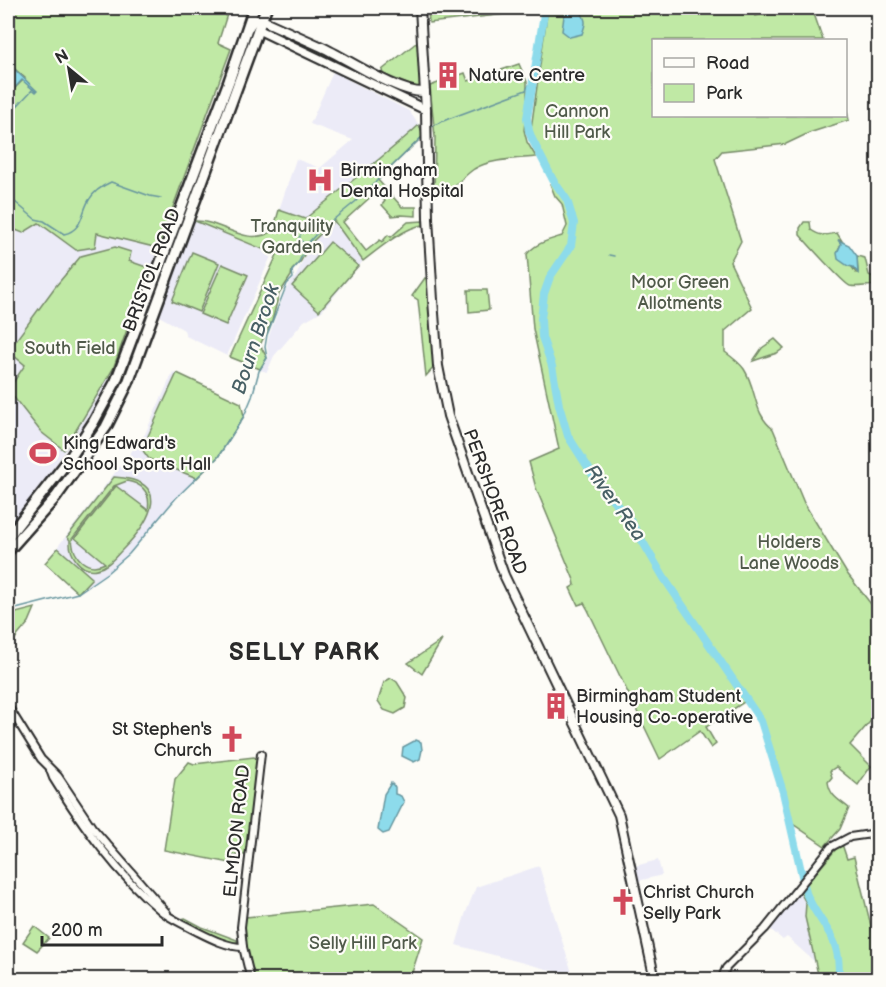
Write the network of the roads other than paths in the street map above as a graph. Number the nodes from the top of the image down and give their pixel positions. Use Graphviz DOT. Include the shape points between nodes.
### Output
graph roads {
  1 [pos="254,8"];
  2 [pos="266,8"];
  3 [pos="420,8"];
  4 [pos="873,8"];
  5 [pos="262,20"];
  6 [pos="879,23"];
  7 [pos="246,30"];
  8 [pos="259,30"];
  9 [pos="297,37"];
  10 [pos="292,47"];
  11 [pos="387,80"];
  12 [pos="382,90"];
  13 [pos="425,92"];
  14 [pos="426,110"];
  15 [pos="148,296"];
  16 [pos="160,296"];
  17 [pos="141,315"];
  18 [pos="151,319"];
  19 [pos="8,544"];
  20 [pos="8,706"];
  21 [pos="261,754"];
  22 [pos="879,833"];
  23 [pos="243,947"];
  24 [pos="251,980"];
  25 [pos="655,980"];
  26 [pos="721,980"];
  1 -- 7 [label="highway, BRISTOL ROAD"];
  2 -- 5 [label="highway, BRISTOL ROAD"];
  3 -- 13 [label="main road, PERSHORE ROAD"];
  4 -- 6 [label="street"];
  5 -- 7 [label="main road" via="253,21"];
  5 -- 8 [label="highway, BRISTOL ROAD"];
  5 -- 9 [label="main road"];
  7 -- 15 [label="highway, BRISTOL ROAD"];
  8 -- 10 [label="main road"];
  8 -- 16 [label="highway, BRISTOL ROAD"];
  9 -- 10 [label="main road"];
  9 -- 11 [label="main road"];
  10 -- 12 [label="main road"];
  11 -- 12 [label="main road"];
  11 -- 13 [label="main road" via="415,92"];
  12 -- 14 [label="main road"];
  13 -- 14 [label="main road, PERSHORE ROAD"];
  14 -- 25 [label="main road, PERSHORE ROAD" via="432,300 438,366 448,416 504,575 619,815"];
  15 -- 16 [label="highway"];
  15 -- 17 [label="highway, BRISTOL ROAD"];
  16 -- 18 [label="highway, BRISTOL ROAD"];
  17 -- 18 [label="highway"];
  17 -- 19 [label="highway, BRISTOL ROAD" via="116,381 93,423"];
  18 -- 19 [label="highway, BRISTOL ROAD" via="128,383 106,427 56,497"];
  20 -- 23 [label="street" via="50,770 58,776 89,829 127,878 169,916 212,938"];
  21 -- 23 [label="street, ELMDON ROAD" via="241,927"];
  22 -- 26 [label="street" via="837,842 765,929 726,968"];
  23 -- 24 [label="street, ELMDON ROAD"];
}
